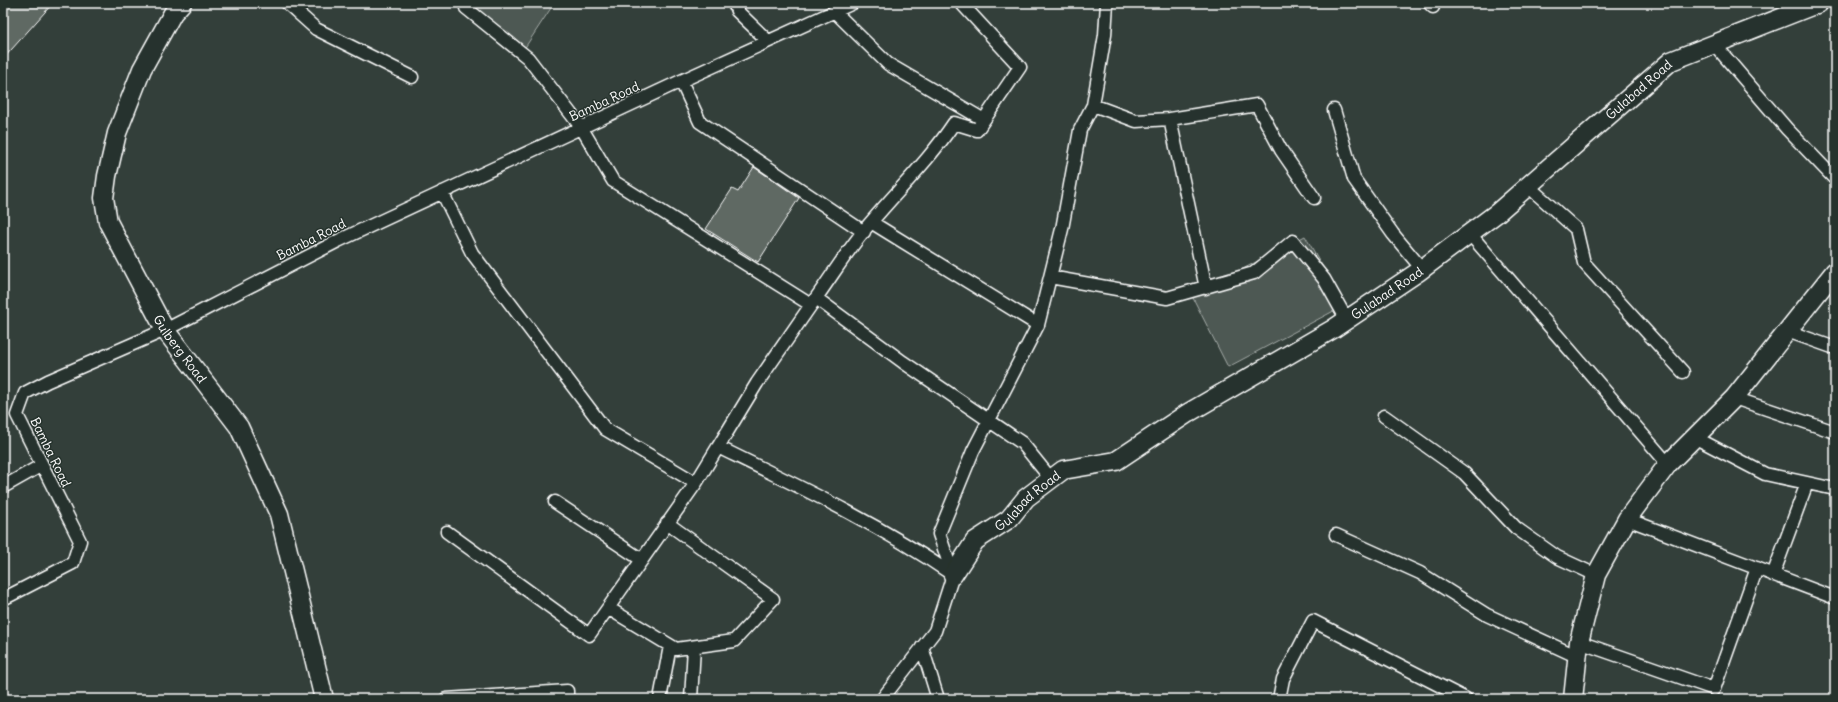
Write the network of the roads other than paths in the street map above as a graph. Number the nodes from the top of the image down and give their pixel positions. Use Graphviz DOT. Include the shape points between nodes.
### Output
graph roads {
  1 [pos="182,3"];
  2 [pos="287,3"];
  3 [pos="734,3"];
  4 [pos="853,3"];
  5 [pos="961,3"];
  6 [pos="1107,3"];
  7 [pos="1819,3"];
  8 [pos="466,8"];
  9 [pos="834,12"];
  10 [pos="768,41"];
  11 [pos="1715,45"];
  12 [pos="412,77"];
  13 [pos="680,81"];
  14 [pos="1093,105"];
  15 [pos="1334,110"];
  16 [pos="1170,118"];
  17 [pos="984,120"];
  18 [pos="581,127"];
  19 [pos="1835,179"];
  20 [pos="1528,186"];
  21 [pos="442,192"];
  22 [pos="1314,198"];
  23 [pos="867,227"];
  24 [pos="1470,234"];
  25 [pos="1422,269"];
  26 [pos="1834,275"];
  27 [pos="1050,277"];
  28 [pos="1206,288"];
  29 [pos="814,302"];
  30 [pos="1347,320"];
  31 [pos="1038,325"];
  32 [pos="165,330"];
  33 [pos="1787,331"];
  34 [pos="1835,348"];
  35 [pos="1683,372"];
  36 [pos="1734,398"];
  37 [pos="1384,416"];
  38 [pos="988,420"];
  39 [pos="1835,432"];
  40 [pos="1694,437"];
  41 [pos="718,447"];
  42 [pos="1668,464"];
  43 [pos="42,466"];
  44 [pos="1051,479"];
  45 [pos="696,483"];
  46 [pos="1807,483"];
  47 [pos="3,487"];
  48 [pos="1835,490"];
  49 [pos="555,502"];
  50 [pos="1627,519"];
  51 [pos="667,523"];
  52 [pos="447,532"];
  53 [pos="1336,536"];
  54 [pos="642,560"];
  55 [pos="1757,568"];
  56 [pos="953,575"];
  57 [pos="1596,575"];
  58 [pos="1774,575"];
  59 [pos="1835,598"];
  60 [pos="3,599"];
  61 [pos="608,608"];
  62 [pos="670,646"];
  63 [pos="694,647"];
  64 [pos="922,647"];
  65 [pos="1578,649"];
  66 [pos="1717,694"];
  67 [pos="324,699"];
  68 [pos="446,699"];
  69 [pos="567,699"];
  70 [pos="660,699"];
  71 [pos="691,699"];
  72 [pos="882,699"];
  73 [pos="938,699"];
  74 [pos="1279,699"];
  75 [pos="1466,699"];
  76 [pos="1573,699"];
  1 -- 32 [label="street, Gulberg Road" via="173,13 142,69 118,133 104,198 108,222"];
  2 -- 12 [label="street" via="316,29"];
  3 -- 10 [label="street" via="737,11"];
  4 -- 9 [label="street, Bamba Road"];
  5 -- 17 [label="street" via="1020,67"];
  6 -- 14 [label="street" via="1105,35"];
  7 -- 11 [label="street, Gulabad Road"];
  8 -- 18 [label="street" via="528,58"];
  9 -- 10 [label="street, Bamba Road"];
  9 -- 17 [label="street" via="888,64"];
  10 -- 13 [label="street, Bamba Road"];
  11 -- 19 [label="street" via="1787,129"];
  11 -- 20 [label="street, Gulabad Road" via="1671,61"];
  13 -- 18 [label="street, Bamba Road"];
  13 -- 23 [label="street" via="700,122"];
  14 -- 16 [label="street" via="1136,121"];
  14 -- 27 [label="street" via="1080,130 1062,229"];
  15 -- 25 [label="street" via="1354,179 1393,234"];
  16 -- 22 [label="street" via="1257,106 1281,150"];
  16 -- 28 [label="street"];
  17 -- 23 [label="street" via="977,130 954,123 941,142"];
  18 -- 21 [label="street, Bamba Road"];
  18 -- 29 [label="street" via="613,181"];
  20 -- 24 [label="street, Gulabad Road"];
  20 -- 35 [label="street" via="1576,229 1584,263"];
  21 -- 32 [label="street, Bamba Road" via="338,241"];
  21 -- 45 [label="street" via="472,253 605,429"];
  23 -- 29 [label="street"];
  23 -- 31 [label="street"];
  24 -- 25 [label="street, Gulabad Road"];
  24 -- 42 [label="street"];
  25 -- 30 [label="street, Gulabad Road"];
  26 -- 33 [label="street"];
  27 -- 28 [label="street" via="1167,298"];
  27 -- 31 [label="street"];
  28 -- 30 [label="street" via="1254,273 1293,241 1324,279"];
  29 -- 38 [label="street"];
  29 -- 41 [label="street" via="757,383"];
  30 -- 44 [label="street, Gulabad Road" via="1188,413 1116,461 1062,470"];
  31 -- 38 [label="street"];
  32 -- 43 [label="street, Bamba Road" via="25,393 17,415"];
  32 -- 67 [label="street, Gulberg Road" via="239,427 279,514"];
  33 -- 34 [label="street"];
  33 -- 36 [label="street"];
  36 -- 39 [label="street"];
  36 -- 40 [label="street"];
  37 -- 57 [label="street" via="1464,473 1516,528 1557,557"];
  38 -- 44 [label="street" via="1022,443"];
  38 -- 56 [label="street" via="939,534"];
  40 -- 42 [label="street"];
  40 -- 46 [label="street" via="1765,474"];
  41 -- 45 [label="street"];
  41 -- 56 [label="street" via="808,491 913,548"];
  42 -- 50 [label="street"];
  43 -- 47 [label="street"];
  43 -- 60 [label="street, Bamba Road" via="80,542 73,563"];
  44 -- 56 [label="street, Gulabad Road" via="1026,498 1009,519 976,541"];
  45 -- 51 [label="street"];
  46 -- 48 [label="street"];
  46 -- 58 [label="street"];
  49 -- 54 [label="street"];
  50 -- 55 [label="street"];
  50 -- 57 [label="street"];
  51 -- 54 [label="street"];
  51 -- 63 [label="street" via="773,599 734,641"];
  52 -- 61 [label="street" via="589,635"];
  53 -- 65 [label="street" via="1420,573 1487,615"];
  54 -- 61 [label="street"];
  55 -- 58 [label="street"];
  55 -- 66 [label="street"];
  56 -- 64 [label="street" via="935,631"];
  57 -- 65 [label="street"];
  58 -- 59 [label="street"];
  61 -- 62 [label="street"];
  62 -- 63 [label="street" via="676,649"];
  62 -- 70 [label="street"];
  63 -- 71 [label="street"];
  64 -- 72 [label="street"];
  64 -- 73 [label="street"];
  65 -- 66 [label="street"];
  65 -- 76 [label="street"];
  68 -- 69 [label="street" via="567,691"];
  74 -- 75 [label="street" via="1283,679 1313,621"];
}
